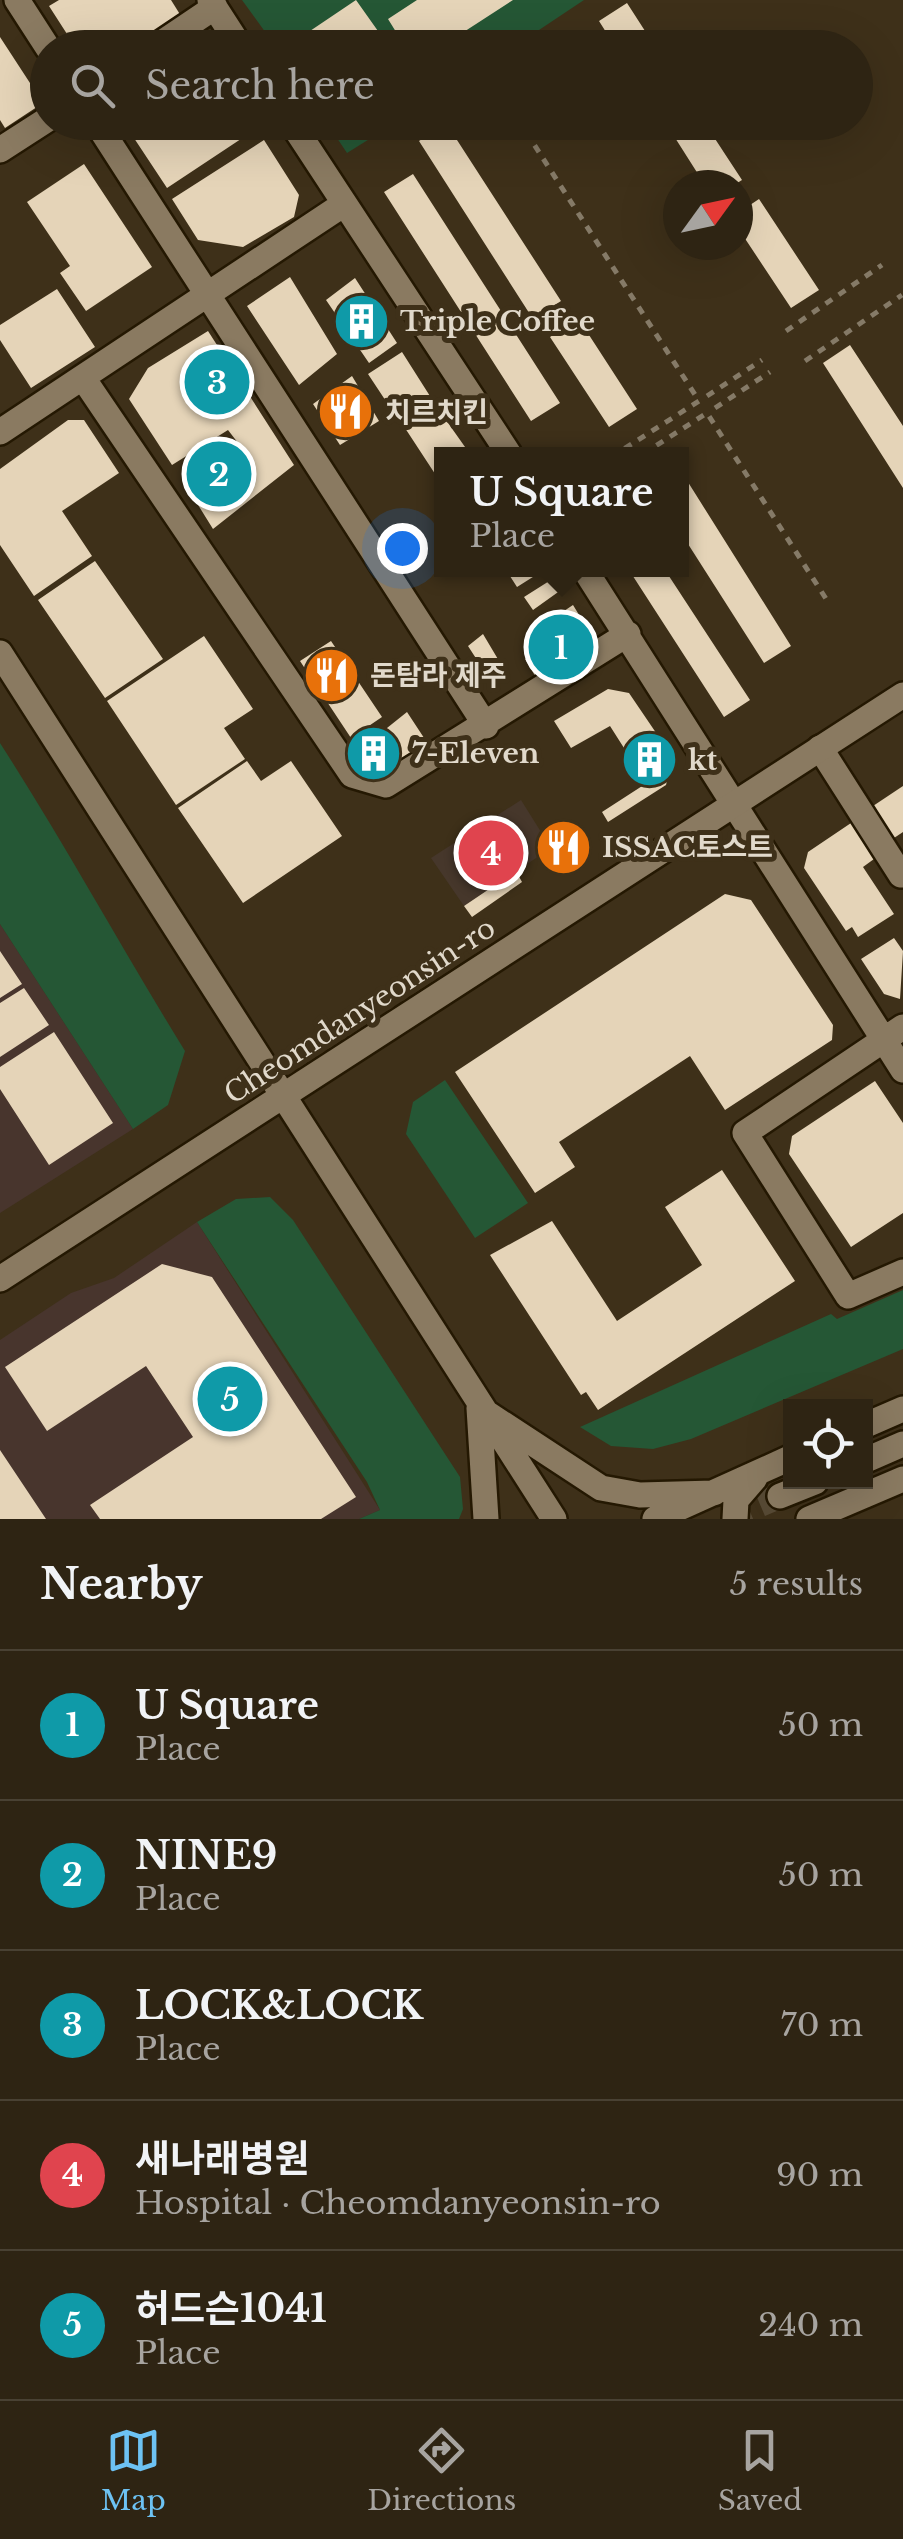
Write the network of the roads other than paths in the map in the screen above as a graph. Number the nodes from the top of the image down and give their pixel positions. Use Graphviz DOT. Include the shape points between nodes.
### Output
graph roads {
  1 [pos="17,0"];
  2 [pos="212,4"];
  3 [pos="36,30"];
  4 [pos="178,30"];
  5 [pos="229,30"];
  6 [pos="30,130"];
  7 [pos="107,140"];
  8 [pos="303,140"];
  9 [pos="0,150"];
  10 [pos="344,204"];
  11 [pos="207,296"];
  12 [pos="82,378"];
  13 [pos="0,432"];
  14 [pos="504,447"];
  15 [pos="590,577"];
  16 [pos="628,634"];
  17 [pos="0,653"];
  18 [pos="903,695"];
  19 [pos="486,726"];
  20 [pos="820,748"];
  21 [pos="734,803"];
  22 [pos="902,875"];
  23 [pos="893,1034"];
  24 [pos="903,1070"];
  25 [pos="286,1095"];
  26 [pos="903,1272"];
  27 [pos="0,1279"];
  28 [pos="479,1408"];
  29 [pos="903,1409"];
  30 [pos="873,1422"];
  31 [pos="903,1444"];
  32 [pos="873,1457"];
  33 [pos="778,1464"];
  34 [pos="903,1479"];
  35 [pos="798,1489"];
  36 [pos="714,1492"];
  37 [pos="780,1496"];
  38 [pos="486,1519"];
  39 [pos="554,1519"];
  40 [pos="655,1519"];
  41 [pos="735,1519"];
  42 [pos="809,1519"];
  1 -- 3 [label="street"];
  2 -- 4 [label="street"];
  2 -- 5 [label="street"];
  6 -- 9 [label="street"];
  7 -- 11 [label="street"];
  8 -- 10 [label="street"];
  10 -- 11 [label="street"];
  10 -- 14 [label="street"];
  11 -- 12 [label="street"];
  11 -- 19 [label="street"];
  12 -- 13 [label="street"];
  12 -- 19 [label="street" via="352,775 386,785"];
  15 -- 16 [label="street"];
  16 -- 19 [label="street"];
  16 -- 21 [label="street"];
  17 -- 25 [label="street"];
  18 -- 20 [label="street, Cheomdanyeonsin-ro"];
  20 -- 21 [label="street, Cheomdanyeonsin-ro"];
  20 -- 22 [label="street"];
  21 -- 23 [label="street"];
  21 -- 25 [label="street, Cheomdanyeonsin-ro"];
  23 -- 24 [label="street"];
  23 -- 26 [label="street" via="745,1133 848,1296"];
  25 -- 27 [label="street, Cheomdanyeonsin-ro"];
  25 -- 28 [label="street"];
  28 -- 36 [label="street" via="601,1488"];
  28 -- 38 [label="street"];
  28 -- 39 [label="street"];
  29 -- 30 [label="street"];
  31 -- 32 [label="street"];
  33 -- 36 [label="street"];
  33 -- 41 [label="street" via="736,1500"];
  34 -- 42 [label="street"];
  35 -- 37 [label="street"];
  36 -- 40 [label="street"];
}
